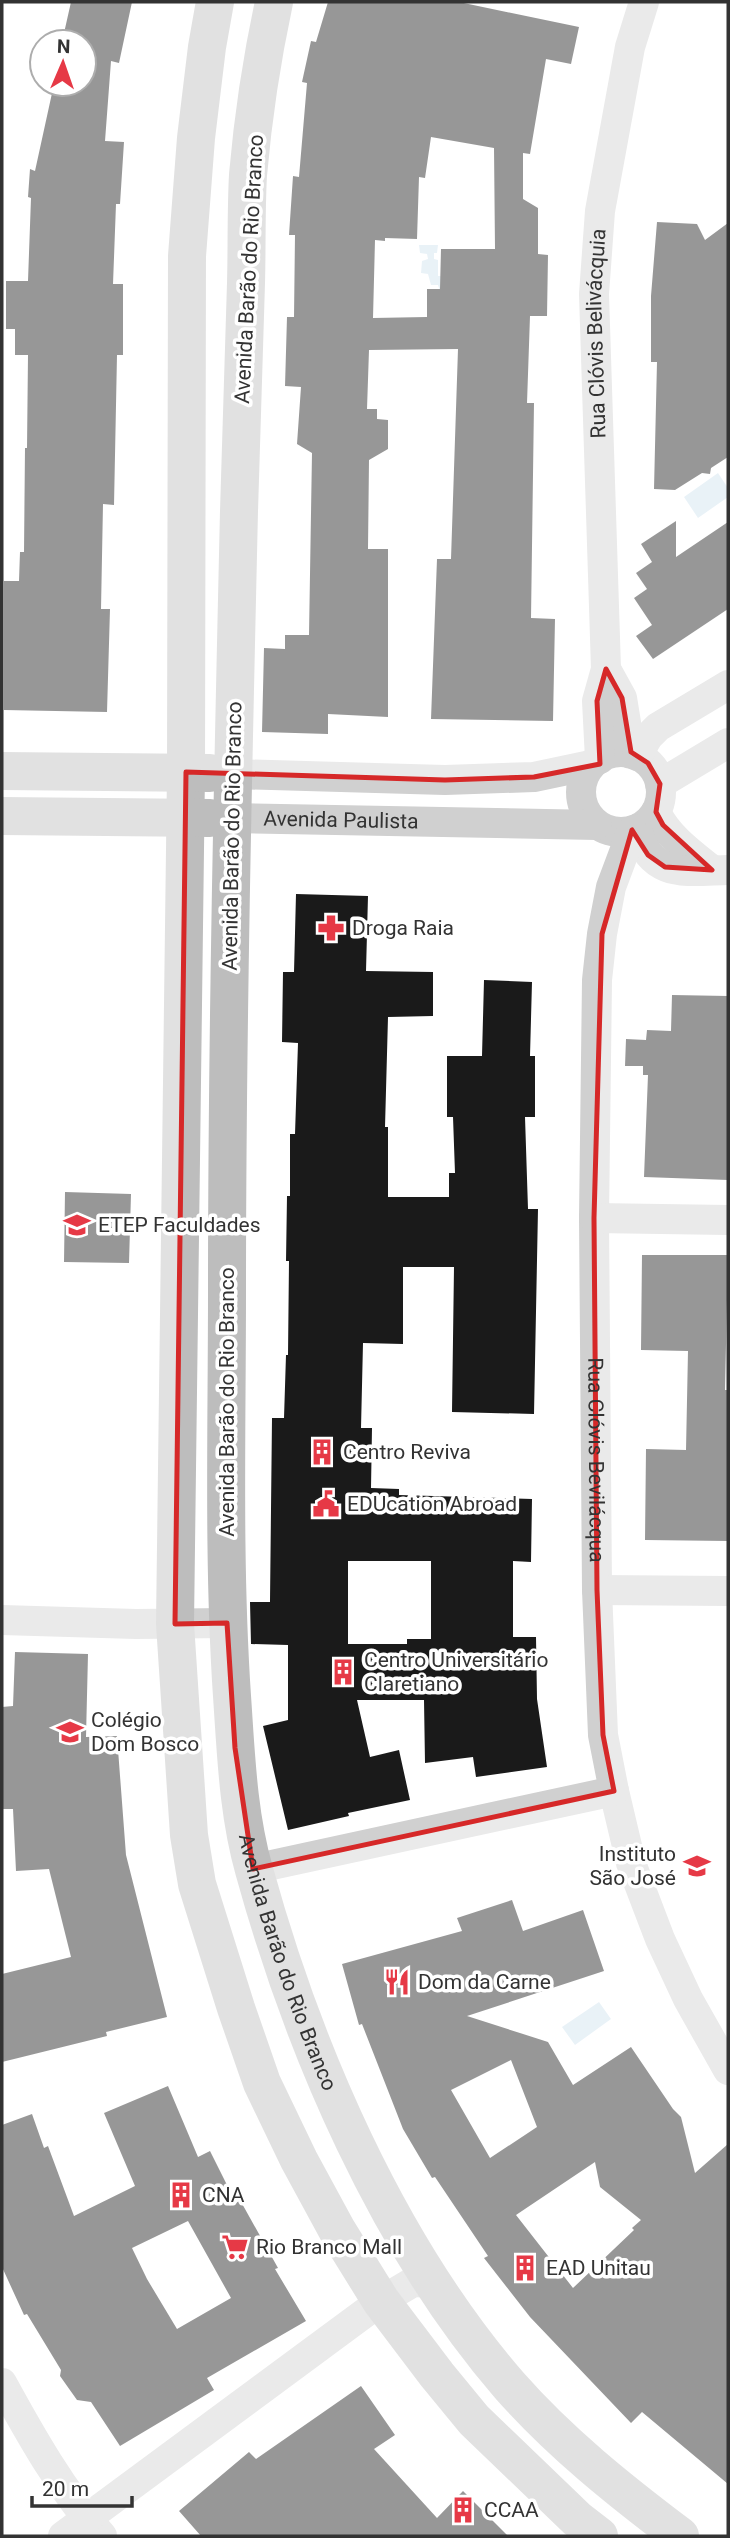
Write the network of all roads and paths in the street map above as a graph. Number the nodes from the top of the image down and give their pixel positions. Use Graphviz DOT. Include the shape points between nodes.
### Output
graph roads {
  1 [pos="215,2"];
  2 [pos="274,2"];
  3 [pos="644,2"];
  4 [pos="606,669"];
  5 [pos="728,685"];
  6 [pos="728,743"];
  7 [pos="634,755"];
  8 [pos="596,762"];
  9 [pos="2,771"];
  10 [pos="186,772"];
  11 [pos="233,774"];
  12 [pos="646,814"];
  13 [pos="2,816"];
  14 [pos="185,818"];
  15 [pos="231,818"];
  16 [pos="597,824"];
  17 [pos="720,870"];
  18 [pos="594,1218"];
  19 [pos="728,1220"];
  20 [pos="597,1590"];
  21 [pos="728,1591"];
  22 [pos="2,1620"];
  23 [pos="227,1623"];
  24 [pos="175,1624"];
  25 [pos="614,1791"];
  26 [pos="253,1869"];
  27 [pos="728,2070"];
  28 [pos="432,2283"];
  29 [pos="381,2301"];
  30 [pos="2,2383"];
  31 [pos="84,2530"];
  32 [pos="599,2536"];
  33 [pos="680,2536"];
  1 -- 10 [label="main road" via="187,256"];
  2 -- 11 [label="main road, Avenida Barão do Rio Branco" via="248,173"];
  3 -- 4 [label="street, Rua Clóvis Belivácquia" via="630,47 600,211 594,294"];
  4 -- 7 [label="street, Rua Clóvis Belivácquia" via="622,698"];
  4 -- 8 [label="street, Rua Clóvis Belivácquia" via="597,701"];
  5 -- 7 [label="street" via="658,727"];
  6 -- 12 [label="street"];
  7 -- 8 [label="street" via="620,753"];
  7 -- 12 [label="street" via="656,772"];
  8 -- 11 [label="street" via="534,777 445,780"];
  8 -- 16 [label="street" via="582,785 581,796"];
  9 -- 10 [label="main road"];
  10 -- 11 [label="main road"];
  10 -- 14 [label="main road"];
  11 -- 15 [label="main road, Avenida Barão do Rio Branco"];
  12 -- 16 [label="street" via="620,832"];
  12 -- 17 [label="street" via="642,845 654,861 677,870"];
  12 -- 18 [label="street, Rua Clóvis Bevilácqua" via="611,887 602,934 597,980"];
  13 -- 14 [label="main road, Avenida Paulista"];
  14 -- 15 [label="main road, Avenida Paulista"];
  14 -- 24 [label="main road"];
  15 -- 16 [label="street, Avenida Paulista"];
  15 -- 23 [label="main road, Avenida Barão do Rio Branco"];
  18 -- 19 [label="street"];
  18 -- 20 [label="street, Rua Clóvis Bevilácqua"];
  20 -- 21 [label="street"];
  20 -- 25 [label="street, Rua Clóvis Bevilácqua" via="603,1735"];
  22 -- 24 [label="street"];
  23 -- 24 [label="street"];
  23 -- 26 [label="main road, Avenida Barão do Rio Branco" via="235,1748"];
  24 -- 29 [label="main road" via="188,1823 197,1884 262,2083 337,2230"];
  25 -- 26 [label="street"];
  25 -- 27 [label="street, Rua Clóvis Bevilácqua" via="631,1863 660,1940"];
  26 -- 28 [label="main road, Avenida Barão do Rio Branco" via="329,2085 387,2206"];
  28 -- 29 [label="street" via="413,2282"];
  28 -- 33 [label="main road, Avenida Barão do Rio Branco" via="507,2383 549,2427"];
  29 -- 31 [label="street"];
  29 -- 32 [label="main road" via="474,2420"];
  30 -- 31 [label="street"];
}
